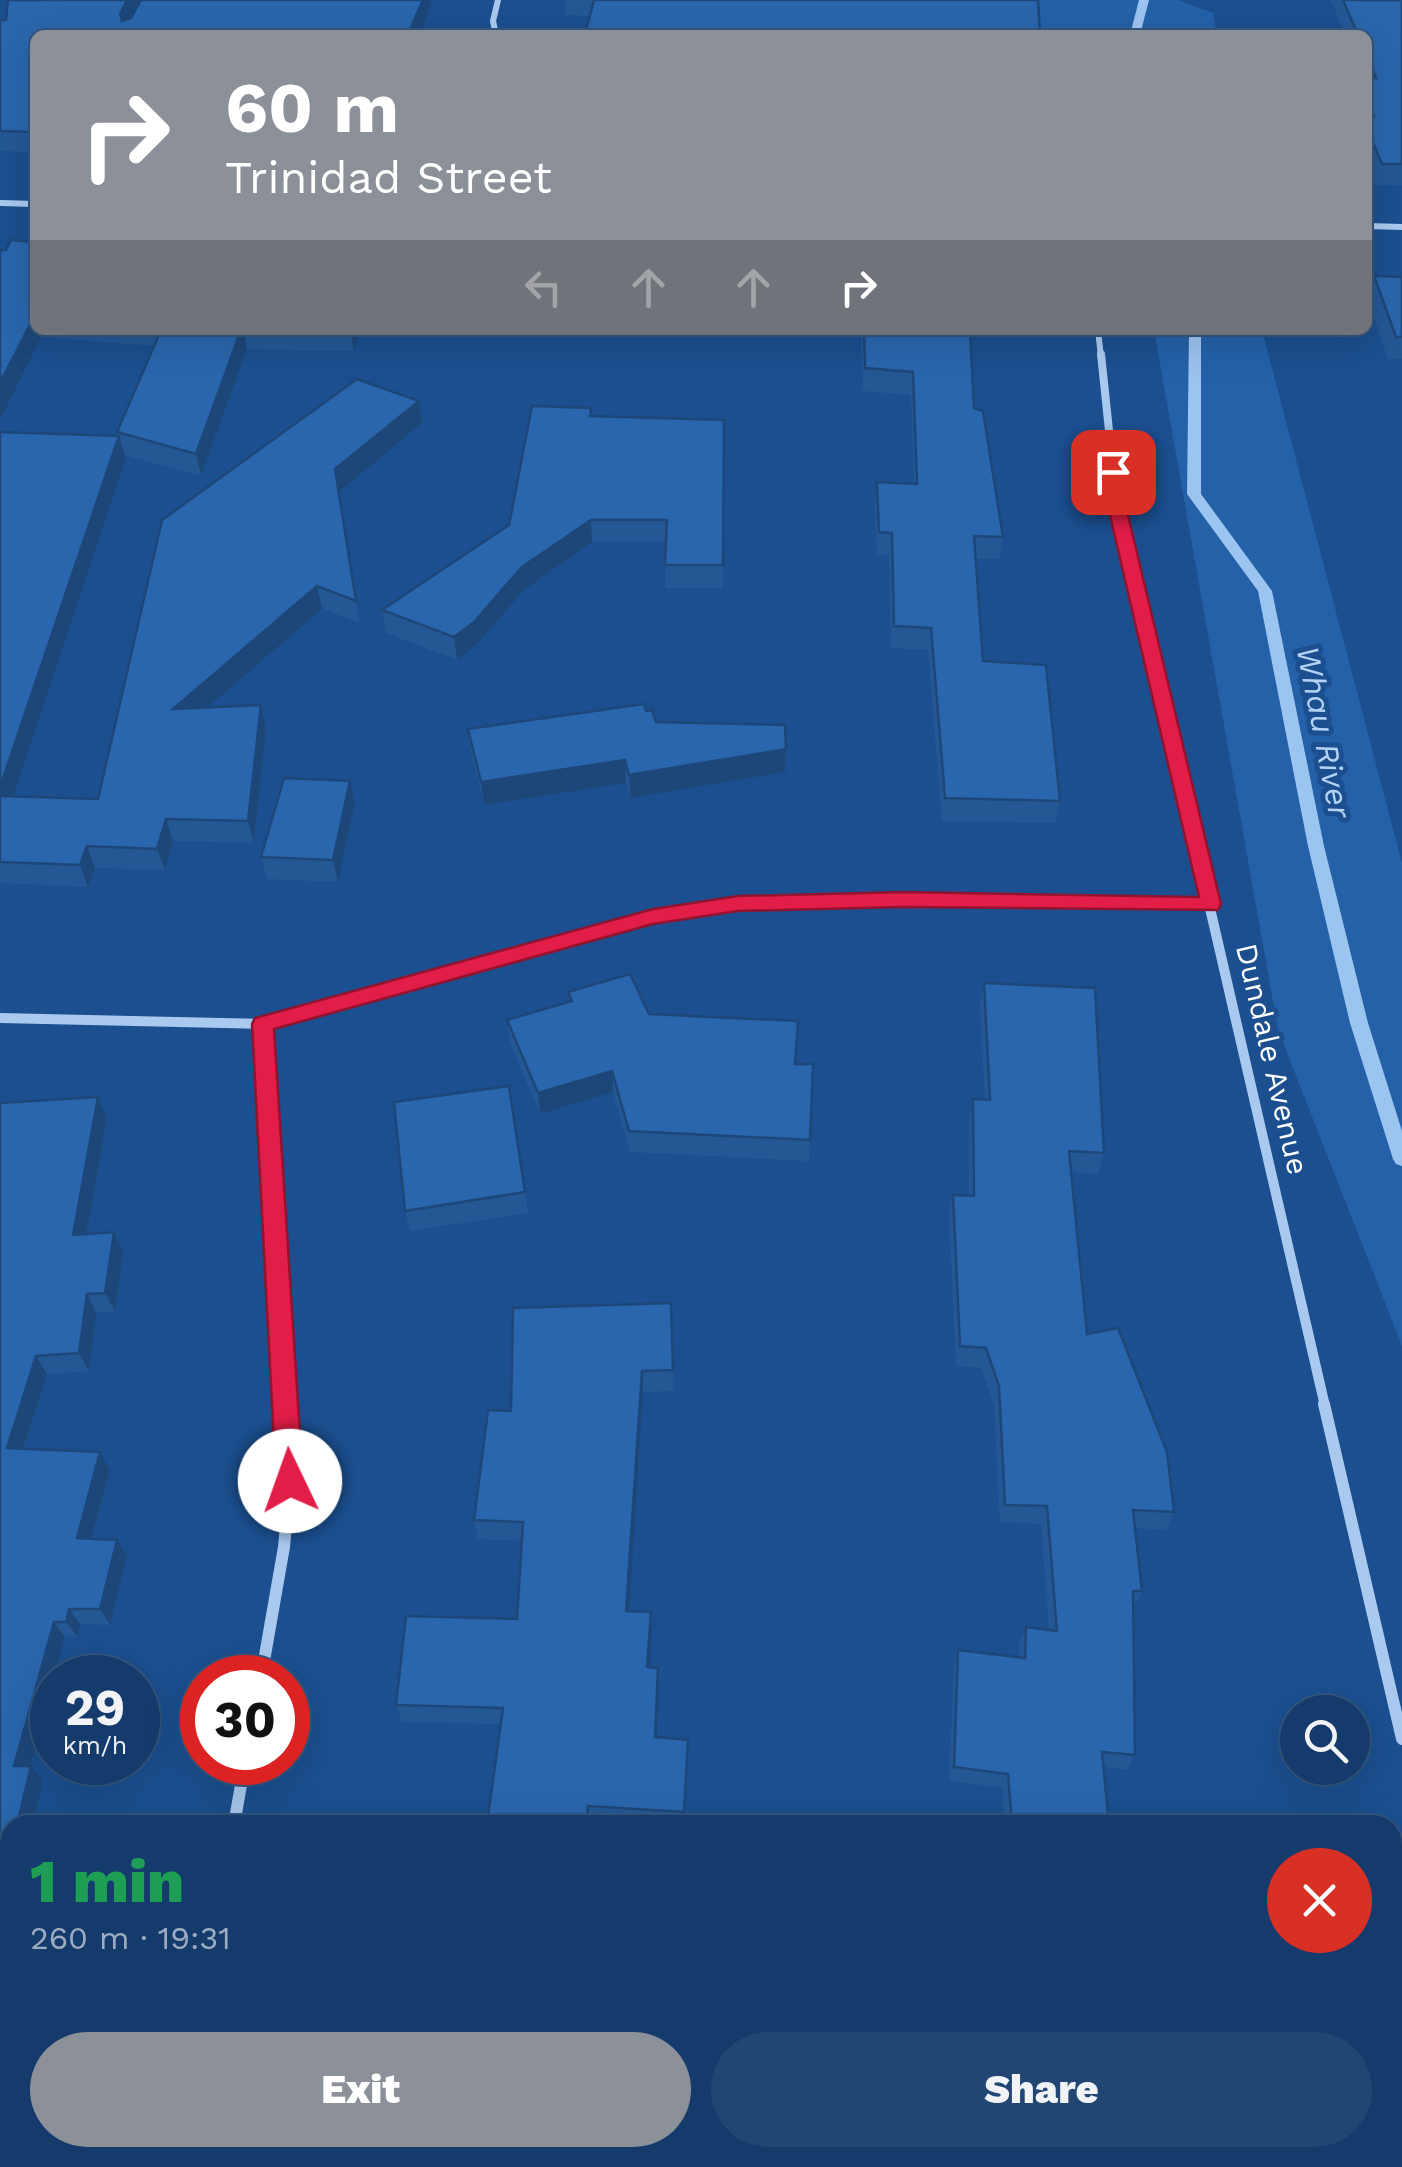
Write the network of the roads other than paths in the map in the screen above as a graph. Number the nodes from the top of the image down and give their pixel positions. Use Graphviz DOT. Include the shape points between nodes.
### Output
graph roads {
  1 [pos="498,0"];
  2 [pos="495,30"];
  3 [pos="0,203"];
  4 [pos="30,204"];
  5 [pos="1372,226"];
  6 [pos="1402,227"];
  7 [pos="1099,335"];
  8 [pos="1211,904"];
  9 [pos="0,1018"];
  10 [pos="263,1024"];
  11 [pos="264,1655"];
  12 [pos="1402,1739"];
  13 [pos="241,1785"];
  14 [pos="236,1815"];
  1 -- 2 [label="street"];
  3 -- 4 [label="street"];
  5 -- 6 [label="street"];
  7 -- 8 [label="street, Dundale Avenue" via="1117,507"];
  8 -- 10 [label="street" via="738,903 653,916"];
  8 -- 12 [label="street, Dundale Avenue"];
  9 -- 10 [label="street"];
  10 -- 11 [label="street" via="290,1481"];
  13 -- 14 [label="street"];
}
